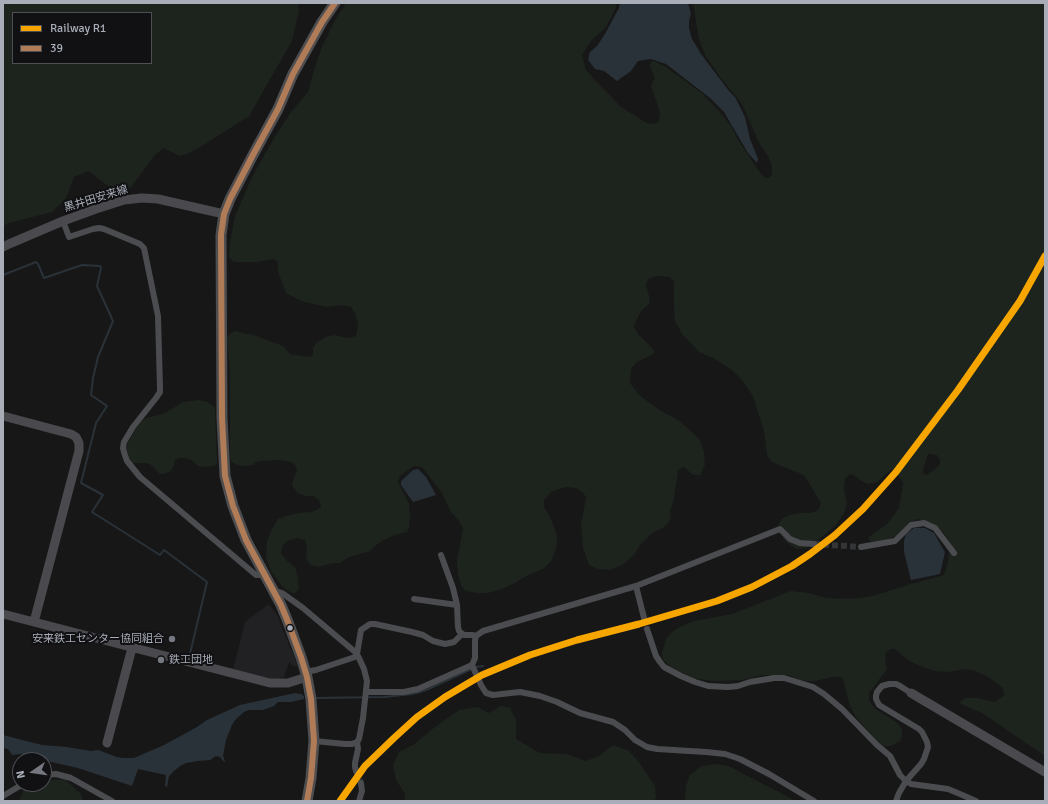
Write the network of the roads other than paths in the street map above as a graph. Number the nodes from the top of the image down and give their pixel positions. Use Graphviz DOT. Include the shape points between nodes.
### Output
graph roads {
  1 [pos="335,3"];
  2 [pos="224,214"];
  3 [pos="63,221"];
  4 [pos="3,247"];
  5 [pos="3,416"];
  6 [pos="814,544"];
  7 [pos="861,547"];
  8 [pos="954,553"];
  9 [pos="441,555"];
  10 [pos="264,575"];
  11 [pos="636,586"];
  12 [pos="273,591"];
  13 [pos="414,599"];
  14 [pos="457,605"];
  15 [pos="3,614"];
  16 [pos="644,618"];
  17 [pos="34,622"];
  18 [pos="647,629"];
  19 [pos="462,634"];
  20 [pos="476,636"];
  21 [pos="132,648"];
  22 [pos="357,655"];
  23 [pos="472,665"];
  24 [pos="306,675"];
  25 [pos="911,694"];
  26 [pos="366,695"];
  27 [pos="314,741"];
  28 [pos="356,742"];
  29 [pos="107,743"];
  30 [pos="356,771"];
  31 [pos="1045,772"];
  32 [pos="52,774"];
  33 [pos="906,781"];
  34 [pos="361,783"];
  35 [pos="12,790"];
  36 [pos="3,796"];
  37 [pos="112,801"];
  38 [pos="307,801"];
  39 [pos="359,801"];
  40 [pos="814,801"];
  41 [pos="896,801"];
  42 [pos="976,801"];
  1 -- 2 [label="highway" via="294,74"];
  2 -- 3 [label="street, 黒井田安来線" via="158,199 142,198 124,200"];
  2 -- 10 [label="highway" via="221,254 222,418 225,470 232,506"];
  3 -- 4 [label="street, 黒井田安来線"];
  3 -- 10 [label="street" via="69,237 99,228 140,244 144,248 158,316 160,392 124,442 123,448 128,461 140,477 256,575"];
  5 -- 17 [label="street" via="71,434 79,443"];
  6 -- 11 [label="street" via="790,540 780,529"];
  7 -- 8 [label="street" via="896,541 911,525 924,523 935,528"];
  9 -- 14 [label="street"];
  10 -- 12 [label="highway"];
  11 -- 16 [label="street"];
  11 -- 20 [label="street" via="483,631"];
  12 -- 22 [label="street" via="282,593 303,608"];
  12 -- 24 [label="highway" via="288,622"];
  13 -- 14 [label="street"];
  14 -- 19 [label="street" via="458,627"];
  15 -- 17 [label="street"];
  17 -- 21 [label="street"];
  18 -- 33 [label="street" via="656,656 664,667 695,682 708,686 728,687 784,678 814,687 842,709 890,756"];
  19 -- 20 [label="street"];
  19 -- 22 [label="street" via="454,642 445,644 412,632 370,624 361,630"];
  20 -- 23 [label="street" via="475,658"];
  21 -- 24 [label="street" via="270,683 288,683"];
  21 -- 29 [label="street"];
  22 -- 24 [label="street"];
  22 -- 26 [label="street" via="367,681"];
  23 -- 26 [label="street" via="418,689"];
  23 -- 40 [label="street" via="486,692 493,695 520,692 540,696 580,713 613,722 635,740 657,750 725,754 769,774"];
  24 -- 27 [label="highway" via="311,699"];
  25 -- 31 [label="street"];
  25 -- 33 [label="street" via="896,684 889,684 882,686 876,696 879,705 919,729 927,742 924,759"];
  26 -- 28 [label="street" via="359,739"];
  27 -- 28 [label="street" via="345,744"];
  27 -- 38 [label="highway" via="312,778"];
  28 -- 30 [label="street"];
  32 -- 37 [label="street" via="71,778"];
  33 -- 41 [label="street"];
  33 -- 42 [label="street" via="911,784 948,789"];
  34 -- 39 [label="street"];
  35 -- 36 [label="street"];
}
